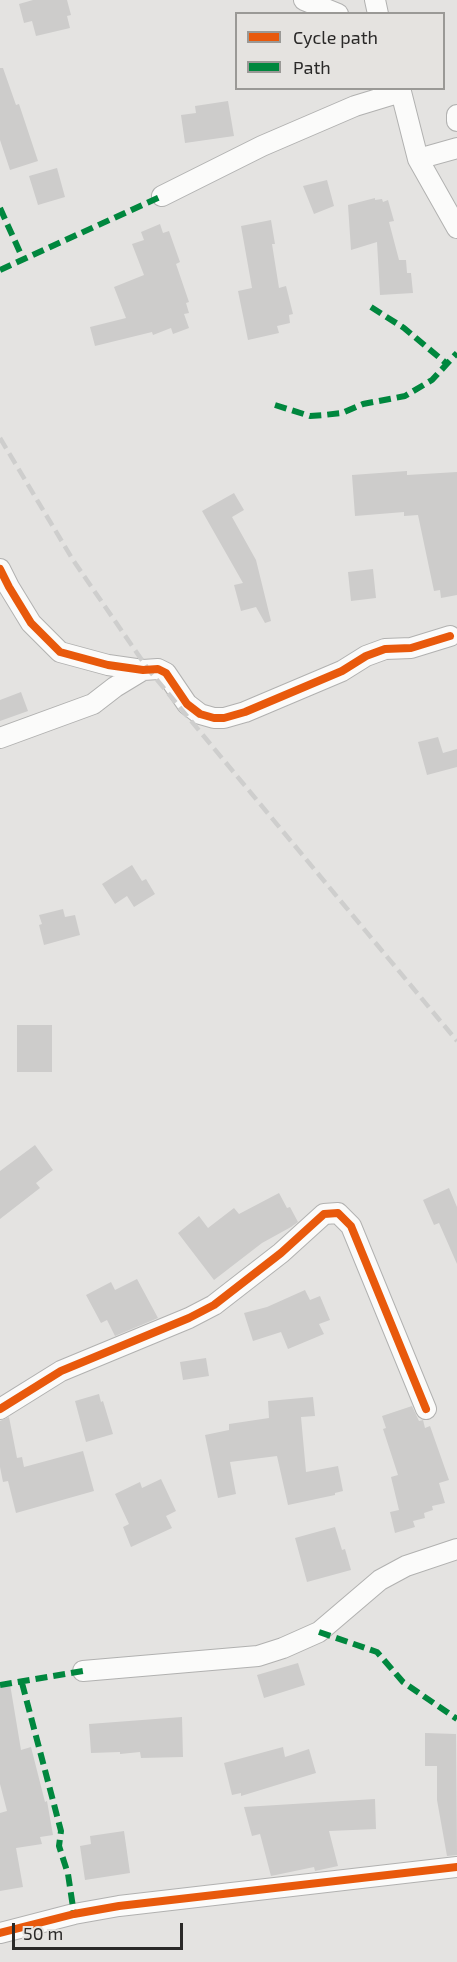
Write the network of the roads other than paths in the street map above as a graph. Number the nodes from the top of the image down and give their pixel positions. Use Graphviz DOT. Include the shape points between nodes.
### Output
graph roads {
  1 [pos="304,0"];
  2 [pos="333,12"];
  3 [pos="400,90"];
  4 [pos="457,115"];
  5 [pos="457,121"];
  6 [pos="457,148"];
  7 [pos="418,159"];
  8 [pos="162,196"];
  9 [pos="457,228"];
  10 [pos="0,569"];
  11 [pos="450,636"];
  12 [pos="142,670"];
  13 [pos="0,738"];
  14 [pos="0,1409"];
  15 [pos="426,1409"];
  16 [pos="457,1549"];
  17 [pos="83,1671"];
  18 [pos="457,1867"];
  19 [pos="0,1933"];
  1 -- 2 [label="street"];
  3 -- 7 [label="street"];
  3 -- 8 [label="street" via="262,146"];
  4 -- 5 [label="street"];
  6 -- 7 [label="street"];
  7 -- 9 [label="street"];
  10 -- 12 [label="street" via="31,623 60,652"];
  11 -- 12 [label="street" via="411,648 385,649 342,671 224,718 200,714 166,673"];
  12 -- 13 [label="street" via="93,704"];
  14 -- 15 [label="street" via="61,1371 214,1305 324,1214 338,1213 351,1226"];
  16 -- 17 [label="street" via="406,1566 380,1580 319,1632 283,1648 258,1656"];
  18 -- 19 [label="street" via="119,1906"];
}
